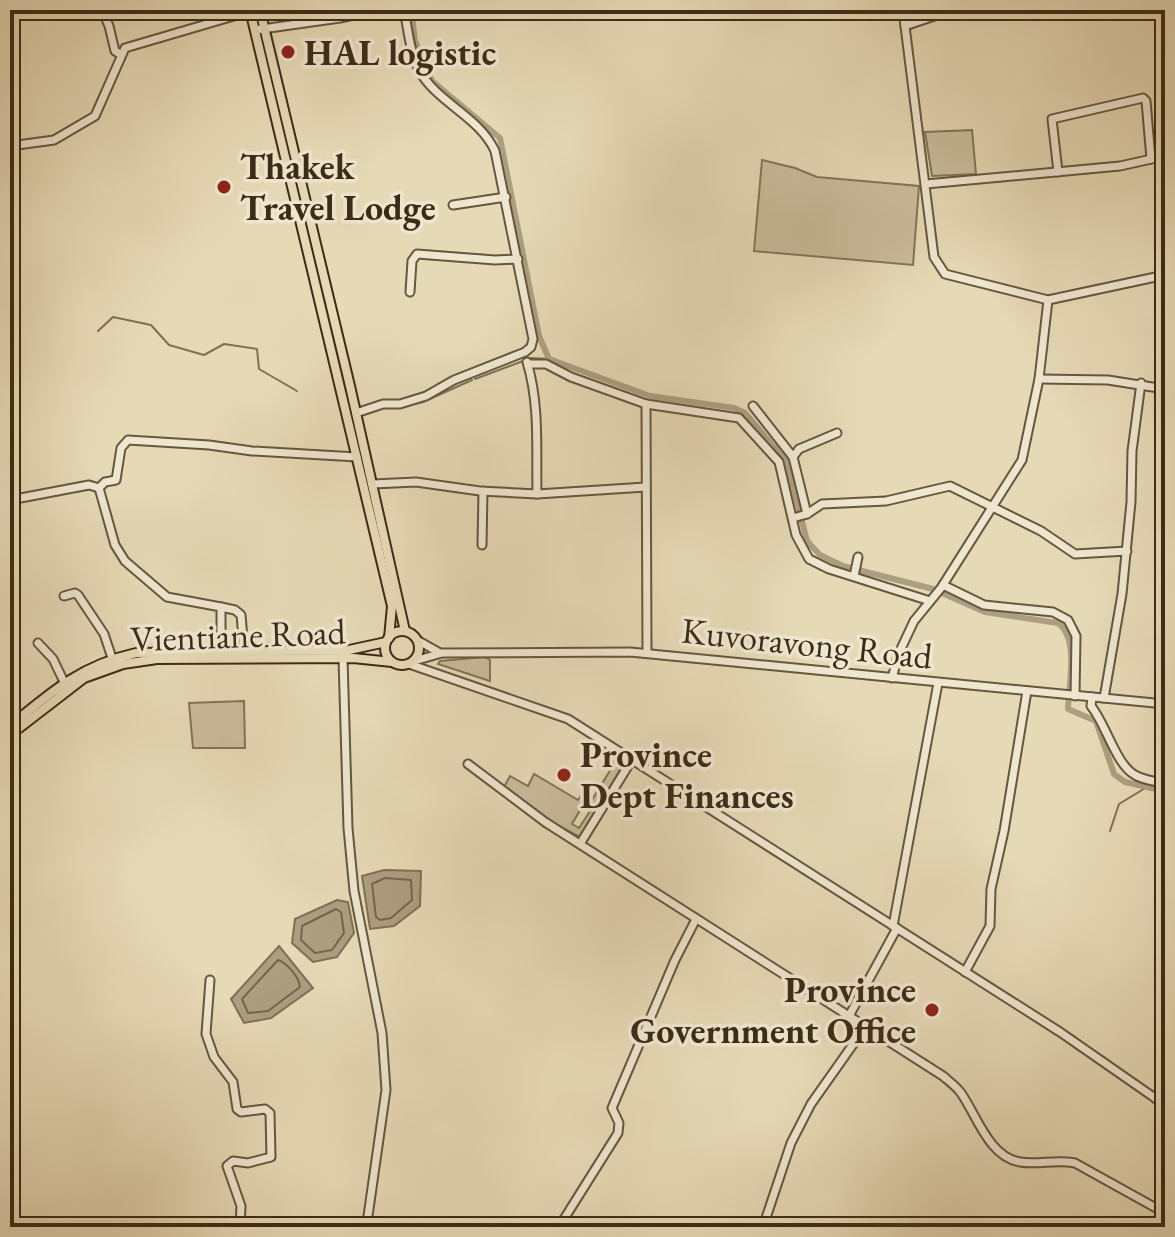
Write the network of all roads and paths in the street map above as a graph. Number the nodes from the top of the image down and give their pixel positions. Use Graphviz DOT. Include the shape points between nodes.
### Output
graph roads {
  1 [pos="102,10"];
  2 [pos="254,10"];
  3 [pos="377,10"];
  4 [pos="404,10"];
  5 [pos="903,10"];
  6 [pos="952,10"];
  7 [pos="905,26"];
  8 [pos="259,29"];
  9 [pos="120,54"];
  10 [pos="10,146"];
  11 [pos="1165,156"];
  12 [pos="1151,159"];
  13 [pos="1058,172"];
  14 [pos="926,184"];
  15 [pos="506,197"];
  16 [pos="453,205"];
  17 [pos="518,259"];
  18 [pos="1165,275"];
  19 [pos="410,292"];
  20 [pos="1048,300"];
  21 [pos="525,352"];
  22 [pos="528,364"];
  23 [pos="1039,379"];
  24 [pos="1141,383"];
  25 [pos="1165,389"];
  26 [pos="646,404"];
  27 [pos="753,406"];
  28 [pos="356,413"];
  29 [pos="837,433"];
  30 [pos="357,457"];
  31 [pos="793,457"];
  32 [pos="373,484"];
  33 [pos="646,487"];
  34 [pos="99,488"];
  35 [pos="483,491"];
  36 [pos="537,494"];
  37 [pos="10,500"];
  38 [pos="993,506"];
  39 [pos="807,514"];
  40 [pos="793,518"];
  41 [pos="482,545"];
  42 [pos="1127,551"];
  43 [pos="858,557"];
  44 [pos="854,576"];
  45 [pos="942,587"];
  46 [pos="64,596"];
  47 [pos="933,598"];
  48 [pos="221,607"];
  49 [pos="405,631"];
  50 [pos="387,640"];
  51 [pos="417,640"];
  52 [pos="38,643"];
  53 [pos="244,650"];
  54 [pos="442,653"];
  55 [pos="647,653"];
  56 [pos="221,654"];
  57 [pos="112,658"];
  58 [pos="343,658"];
  59 [pos="392,662"];
  60 [pos="412,662"];
  61 [pos="892,678"];
  62 [pos="64,682"];
  63 [pos="938,683"];
  64 [pos="1027,691"];
  65 [pos="1074,696"];
  66 [pos="1092,697"];
  67 [pos="1104,698"];
  68 [pos="1165,704"];
  69 [pos="10,726"];
  70 [pos="10,735"];
  71 [pos="633,758"];
  72 [pos="468,764"];
  73 [pos="1165,784"];
  74 [pos="580,844"];
  75 [pos="696,919"];
  76 [pos="895,927"];
  77 [pos="965,972"];
  78 [pos="210,980"];
  79 [pos="849,1016"];
  80 [pos="866,1026"];
  81 [pos="1165,1086"];
  82 [pos="1156,1099"];
  83 [pos="1165,1105"];
  84 [pos="1165,1213"];
  85 [pos="240,1227"];
  86 [pos="364,1227"];
  87 [pos="559,1227"];
  88 [pos="763,1227"];
  1 -- 9 [label="street"];
  2 -- 8 [label="main road"];
  2 -- 9 [label="street" via="132,45"];
  3 -- 8 [label="street"];
  4 -- 15 [label="street" via="418,69 487,136"];
  5 -- 7 [label="street"];
  6 -- 7 [label="street"];
  7 -- 14 [label="street"];
  8 -- 28 [label="main road"];
  8 -- 30 [label="main road"];
  9 -- 10 [label="street" via="95,116 54,140"];
  11 -- 12 [label="street"];
  12 -- 13 [label="street"];
  12 -- 13 [label="street" via="1143,98 1052,119"];
  13 -- 14 [label="street"];
  14 -- 20 [label="street" via="934,257 945,274"];
  15 -- 16 [label="street"];
  15 -- 17 [label="street"];
  17 -- 19 [label="street" via="417,254"];
  17 -- 21 [label="street" via="533,339"];
  18 -- 20 [label="street"];
  20 -- 23 [label="street"];
  21 -- 22 [label="street"];
  21 -- 28 [label="street" via="426,396"];
  22 -- 26 [label="street" via="546,364"];
  22 -- 36 [label="street" via="537,434"];
  23 -- 24 [label="street"];
  23 -- 38 [label="street" via="1026,449"];
  24 -- 25 [label="street"];
  24 -- 42 [label="street"];
  26 -- 33 [label="street"];
  26 -- 40 [label="street" via="744,422 779,462"];
  27 -- 31 [label="street"];
  28 -- 32 [label="main road"];
  29 -- 31 [label="street" via="799,449"];
  30 -- 34 [label="street" via="128,440 121,448 118,477"];
  30 -- 50 [label="main road" via="392,606"];
  31 -- 39 [label="street"];
  32 -- 35 [label="street" via="416,482"];
  32 -- 49 [label="main road"];
  33 -- 36 [label="street"];
  33 -- 55 [label="street"];
  34 -- 37 [label="street" via="89,485"];
  34 -- 48 [label="street" via="115,545 125,561 167,597"];
  35 -- 36 [label="street"];
  35 -- 41 [label="street"];
  38 -- 39 [label="street" via="943,486 886,501 822,504"];
  38 -- 42 [label="street" via="1075,554"];
  38 -- 45 [label="street"];
  39 -- 40 [label="street"];
  40 -- 44 [label="street" via="809,559"];
  42 -- 67 [label="street"];
  43 -- 44 [label="street"];
  44 -- 47 [label="street"];
  45 -- 47 [label="street"];
  45 -- 65 [label="street" via="984,605 1053,612 1068,620 1076,636"];
  46 -- 57 [label="street" via="78,595 104,634"];
  47 -- 61 [label="street" via="903,642"];
  48 -- 53 [label="street" via="241,615"];
  48 -- 56 [label="street"];
  49 -- 50 [label="main road"];
  49 -- 51 [label="main road"];
  50 -- 53 [label="main road" via="349,650"];
  50 -- 59 [label="main road"];
  51 -- 54 [label="street"];
  51 -- 60 [label="main road"];
  52 -- 62 [label="street"];
  53 -- 56 [label="main road"];
  54 -- 55 [label="street, Kuvoravong Road"];
  54 -- 60 [label="street"];
  55 -- 61 [label="street, Kuvoravong Road"];
  56 -- 57 [label="main road" via="156,651"];
  56 -- 58 [label="main road, Vientiane Road"];
  56 -- 70 [label="main road, Vientiane Road" via="101,670 59,695"];
  57 -- 62 [label="main road"];
  58 -- 59 [label="main road, Vientiane Road"];
  58 -- 86 [label="street" via="354,891 382,1033 386,1090"];
  59 -- 60 [label="main road"];
  60 -- 71 [label="street" via="568,719"];
  61 -- 63 [label="street, Kuvoravong Road"];
  62 -- 69 [label="main road"];
  63 -- 64 [label="street, Kuvoravong Road"];
  63 -- 76 [label="street"];
  64 -- 65 [label="street, Kuvoravong Road"];
  64 -- 77 [label="street" via="991,889 990,926"];
  65 -- 66 [label="street, Kuvoravong Road"];
  66 -- 67 [label="street, Kuvoravong Road"];
  66 -- 73 [label="street" via="1091,706 1125,768"];
  67 -- 68 [label="street, Kuvoravong Road"];
  71 -- 74 [label="street"];
  71 -- 76 [label="street"];
  72 -- 74 [label="street"];
  74 -- 75 [label="street"];
  75 -- 79 [label="street"];
  75 -- 87 [label="street" via="612,1108 618,1133"];
  76 -- 77 [label="street"];
  76 -- 79 [label="street"];
  77 -- 82 [label="street"];
  78 -- 85 [label="street" via="206,1034 214,1057 233,1082 237,1109 270,1113 271,1157 227,1166 241,1206"];
  79 -- 80 [label="street"];
  80 -- 84 [label="street" via="955,1086 1005,1157 1075,1163"];
  80 -- 88 [label="street" via="811,1104 791,1143"];
  81 -- 82 [label="street"];
  82 -- 83 [label="street"];
}
